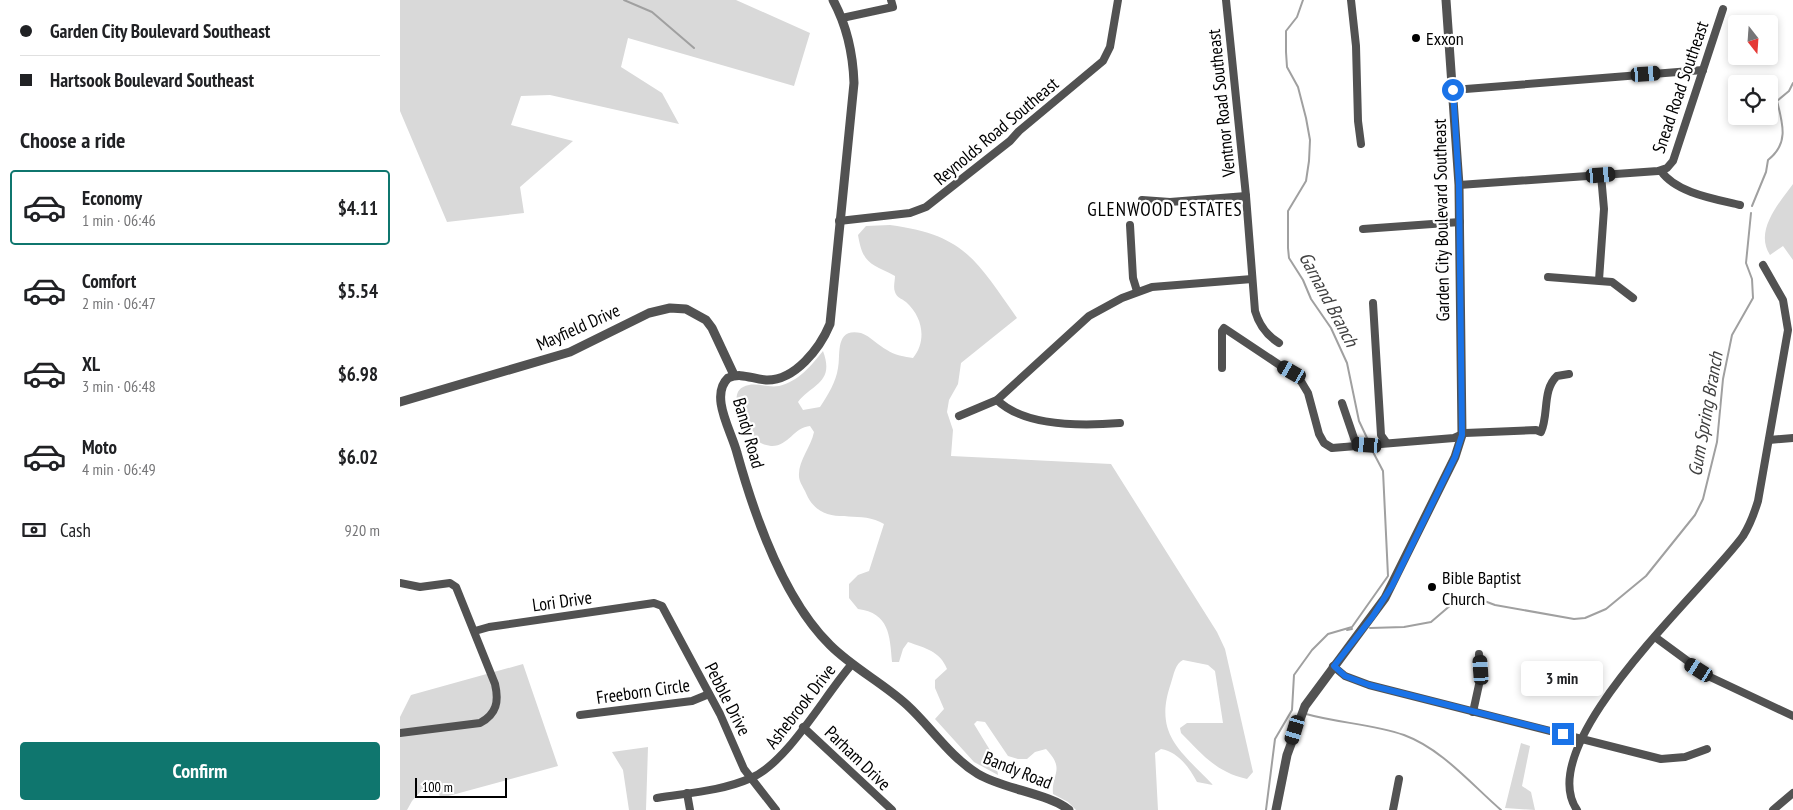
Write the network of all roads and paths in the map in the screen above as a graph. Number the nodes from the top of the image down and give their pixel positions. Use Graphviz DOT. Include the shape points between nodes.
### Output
graph roads {
  1 [pos="833,0"];
  2 [pos="891,0"];
  3 [pos="1118,0"];
  4 [pos="1226,0"];
  5 [pos="1351,0"];
  6 [pos="1446,0"];
  7 [pos="1723,9"];
  8 [pos="842,18"];
  9 [pos="1703,70"];
  10 [pos="1453,90"];
  11 [pos="1361,144"];
  12 [pos="1660,171"];
  13 [pos="1601,175"];
  14 [pos="1459,185"];
  15 [pos="1246,196"];
  16 [pos="1142,200"];
  17 [pos="1740,205"];
  18 [pos="840,221"];
  19 [pos="1460,222"];
  20 [pos="1130,225"];
  21 [pos="1363,229"];
  22 [pos="1763,265"];
  23 [pos="1548,276"];
  24 [pos="1252,279"];
  25 [pos="1600,280"];
  26 [pos="1137,291"];
  27 [pos="1634,298"];
  28 [pos="1373,303"];
  29 [pos="1278,343"];
  30 [pos="1222,368"];
  31 [pos="1569,374"];
  32 [pos="734,375"];
  33 [pos="997,400"];
  34 [pos="400,402"];
  35 [pos="1342,403"];
  36 [pos="959,416"];
  37 [pos="1120,423"];
  38 [pos="1462,435"];
  39 [pos="1793,438"];
  40 [pos="1769,440"];
  41 [pos="1386,442"];
  42 [pos="1356,444"];
  43 [pos="400,583"];
  44 [pos="654,603"];
  45 [pos="475,631"];
  46 [pos="1655,638"];
  47 [pos="1480,654"];
  48 [pos="852,664"];
  49 [pos="1334,666"];
  50 [pos="709,694"];
  51 [pos="1473,712"];
  52 [pos="580,715"];
  53 [pos="1793,716"];
  54 [pos="803,727"];
  55 [pos="400,733"];
  56 [pos="1581,739"];
  57 [pos="1707,749"];
  58 [pos="751,779"];
  59 [pos="1398,779"];
  60 [pos="687,793"];
  61 [pos="1793,793"];
  62 [pos="657,798"];
  63 [pos="1066,808"];
  64 [pos="690,810"];
  65 [pos="776,810"];
  66 [pos="892,810"];
  67 [pos="1276,810"];
  68 [pos="1393,810"];
  69 [pos="1577,810"];
  70 [pos="1773,810"];
  1 -- 8 [label="street, Bandy Road"];
  2 -- 8 [label="street" via="893,7"];
  3 -- 18 [label="street, Reynolds Road Southeast" via="1110,47 1103,61 959,182 918,210"];
  4 -- 15 [label="street, Ventnor Road Southeast"];
  5 -- 11 [label="street"];
  6 -- 10 [label="street, Garden City Boulevard Southeast"];
  7 -- 9 [label="street, Snead Road Southeast"];
  8 -- 18 [label="street, Bandy Road" via="854,65 854,83"];
  9 -- 10 [label="street"];
  9 -- 12 [label="street, Snead Road Southeast" via="1673,161"];
  10 -- 14 [label="street, Garden City Boulevard Southeast"];
  12 -- 13 [label="street"];
  12 -- 17 [label="street" via="1668,179 1695,193"];
  13 -- 14 [label="street"];
  13 -- 25 [label="street" via="1604,209"];
  14 -- 19 [label="street, Garden City Boulevard Southeast"];
  15 -- 16 [label="street" via="1170,202"];
  15 -- 24 [label="street, Ventnor Road Southeast"];
  18 -- 32 [label="street, Bandy Road" via="832,316 824,337 808,358 780,378 764,380"];
  19 -- 21 [label="street"];
  19 -- 38 [label="street, Garden City Boulevard Southeast"];
  20 -- 26 [label="street" via="1133,278"];
  22 -- 40 [label="street" via="1783,300 1788,320"];
  23 -- 25 [label="street"];
  24 -- 26 [label="street" via="1179,284"];
  24 -- 29 [label="street, Ventnor Road Southeast" via="1257,319"];
  25 -- 27 [label="street" via="1620,285"];
  26 -- 33 [label="street" via="1089,316"];
  28 -- 41 [label="street" via="1381,435"];
  30 -- 42 [label="street" via="1224,328 1299,378 1308,393 1324,443 1332,448"];
  31 -- 38 [label="street" via="1557,376 1550,386 1542,432"];
  32 -- 34 [label="street, Mayfield Drive" via="706,320 686,309 670,308 649,313 570,352"];
  32 -- 48 [label="street, Bandy Road" via="722,386 722,408 750,494 781,572 807,619"];
  33 -- 36 [label="street"];
  33 -- 37 [label="street" via="1017,415 1034,420"];
  35 -- 42 [label="street"];
  38 -- 41 [label="street"];
  38 -- 49 [label="street, Garden City Boulevard Southeast" via="1455,457 1392,586"];
  39 -- 40 [label="street"];
  40 -- 46 [label="street" via="1758,502 1750,524"];
  41 -- 42 [label="street"];
  43 -- 45 [label="street" via="420,587 453,584"];
  44 -- 45 [label="street, Lori Drive"];
  44 -- 50 [label="street, Pebble Drive" via="666,609"];
  45 -- 55 [label="street" via="497,693 497,704 491,715 474,724"];
  46 -- 53 [label="street" via="1708,676"];
  46 -- 56 [label="street" via="1606,697"];
  47 -- 51 [label="street" via="1480,680"];
  48 -- 54 [label="street, Ashebrook Drive"];
  48 -- 63 [label="street, Bandy Road" via="902,700 959,759 978,774"];
  49 -- 51 [label="street" via="1354,680"];
  49 -- 67 [label="street, Garden City Boulevard Southeast" via="1300,716 1287,755"];
  50 -- 52 [label="street, Freeborn Circle" via="692,701"];
  50 -- 58 [label="street, Pebble Drive"];
  51 -- 56 [label="street"];
  54 -- 58 [label="street, Ashebrook Drive" via="777,761"];
  54 -- 66 [label="street, Parham Drive"];
  56 -- 57 [label="street" via="1668,760"];
  56 -- 69 [label="street" via="1568,783"];
  58 -- 60 [label="street, Ashebrook Drive"];
  58 -- 65 [label="street, Pebble Drive"];
  59 -- 68 [label="street"];
  60 -- 62 [label="street, Ashebrook Drive"];
  60 -- 64 [label="street"];
  61 -- 70 [label="street"];
}
